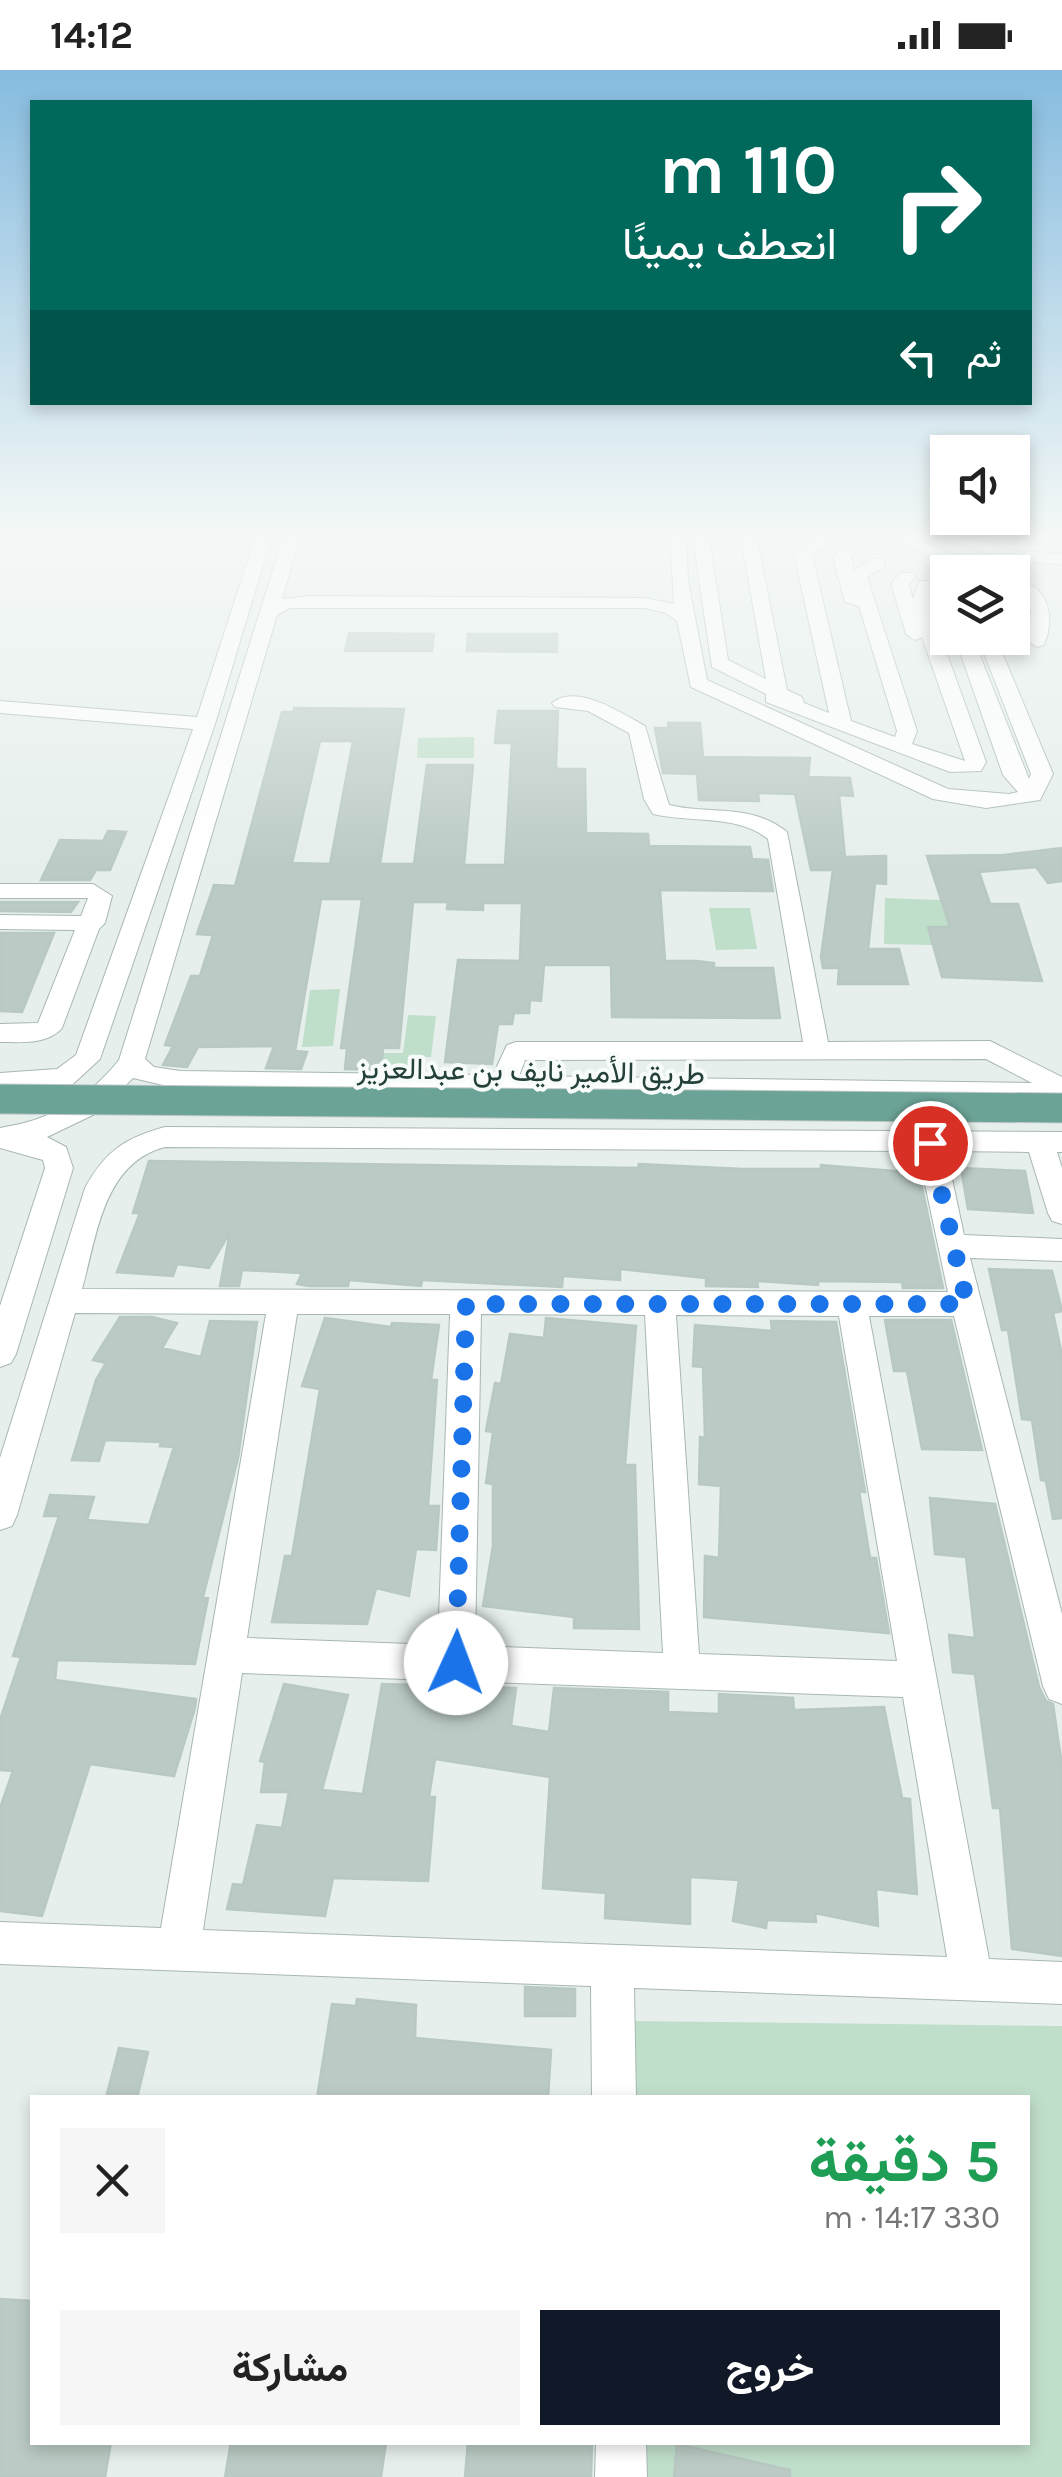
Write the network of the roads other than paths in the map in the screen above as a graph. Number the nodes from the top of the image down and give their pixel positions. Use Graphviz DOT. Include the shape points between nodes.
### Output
graph roads {
  1 [pos="231,644"];
  2 [pos="262,644"];
  3 [pos="716,644"];
  4 [pos="752,644"];
  5 [pos="769,644"];
  6 [pos="814,644"];
  7 [pos="816,644"];
  8 [pos="866,644"];
  9 [pos="880,644"];
  10 [pos="692,647"];
  11 [pos="938,655"];
  12 [pos="970,655"];
  13 [pos="994,655"];
  14 [pos="757,680"];
  15 [pos="778,689"];
  16 [pos="562,703"];
  17 [pos="0,707"];
  18 [pos="823,717"];
  19 [pos="206,724"];
  20 [pos="877,736"];
  21 [pos="898,744"];
  22 [pos="1032,794"];
  23 [pos="0,891"];
  24 [pos="0,922"];
  25 [pos="92,923"];
  26 [pos="116,979"];
  27 [pos="68,980"];
  28 [pos="0,1033"];
  29 [pos="817,1050"];
  30 [pos="131,1062"];
  31 [pos="180,1080"];
  32 [pos="0,1082"];
  33 [pos="278,1082"];
  34 [pos="502,1085"];
  35 [pos="1062,1090"];
  36 [pos="0,1098"];
  37 [pos="1062,1108"];
  38 [pos="0,1115"];
  39 [pos="1055,1136"];
  40 [pos="303,1137"];
  41 [pos="0,1140"];
  42 [pos="930,1143"];
  43 [pos="59,1161"];
  44 [pos="1062,1214"];
  45 [pos="952,1246"];
  46 [pos="1062,1250"];
  47 [pos="62,1300"];
  48 [pos="284,1304"];
  49 [pos="466,1304"];
  50 [pos="660,1304"];
  51 [pos="852,1304"];
  52 [pos="967,1304"];
  53 [pos="0,1354"];
  54 [pos="0,1515"];
  55 [pos="227,1655"];
  56 [pos="456,1663"];
  57 [pos="682,1671"];
  58 [pos="918,1680"];
  59 [pos="1062,1686"];
  60 [pos="0,1943"];
  61 [pos="178,1952"];
  62 [pos="612,1967"];
  63 [pos="972,1980"];
  64 [pos="1062,1983"];
  65 [pos="614,2095"];
  66 [pos="620,2445"];
  67 [pos="621,2477"];
  1 -- 19 [label="street"];
  2 -- 30 [label="street"];
  3 -- 14 [label="street" via="719,663"];
  4 -- 14 [label="street"];
  5 -- 15 [label="street"];
  6 -- 18 [label="street"];
  7 -- 18 [label="street"];
  8 -- 20 [label="street" via="887,714"];
  9 -- 21 [label="street" via="907,731"];
  10 -- 18 [label="street" via="707,667"];
  10 -- 22 [label="street" via="698,683 941,794 991,802"];
  11 -- 21 [label="street" via="976,762 957,768"];
  12 -- 22 [label="street" via="1014,775"];
  13 -- 22 [label="street" via="1042,774"];
  14 -- 15 [label="street"];
  15 -- 18 [label="street"];
  16 -- 29 [label="street" via="593,706 638,730 661,808 735,816 764,824 778,837"];
  17 -- 19 [label="street"];
  18 -- 20 [label="street"];
  19 -- 26 [label="street"];
  20 -- 21 [label="street"];
  23 -- 25 [label="street" via="93,890 100,896"];
  24 -- 25 [label="street"];
  25 -- 27 [label="street"];
  26 -- 27 [label="street"];
  26 -- 32 [label="street" via="78,1069 47,1082"];
  27 -- 28 [label="street" via="49,1028"];
  29 -- 34 [label="street" via="516,1051"];
  29 -- 35 [label="street" via="990,1050"];
  30 -- 31 [label="street" via="147,1075"];
  30 -- 41 [label="street" via="96,1102 67,1122"];
  31 -- 33 [label="street"];
  31 -- 43 [label="street" via="135,1092 102,1112"];
  33 -- 34 [label="street"];
  33 -- 40 [label="street" via="229,1088 212,1104 212,1119 226,1128"];
  34 -- 35 [label="street"];
  36 -- 37 [label="main road, طريق الأمير نايف بن عبدالعزيز, bridge"];
  38 -- 39 [label="main road, طريق الأمير نايف بن عبدالعزيز"];
  39 -- 42 [label="street"];
  39 -- 44 [label="street"];
  40 -- 42 [label="street"];
  40 -- 47 [label="street" via="165,1137 126,1149 92,1202"];
  41 -- 43 [label="street" via="39,1145"];
  42 -- 45 [label="street"];
  43 -- 53 [label="street"];
  45 -- 46 [label="street"];
  45 -- 52 [label="street"];
  47 -- 48 [label="street"];
  47 -- 54 [label="street"];
  48 -- 49 [label="street"];
  48 -- 55 [label="street"];
  49 -- 50 [label="street"];
  49 -- 56 [label="street"];
  50 -- 51 [label="street"];
  50 -- 57 [label="street"];
  51 -- 52 [label="street"];
  51 -- 58 [label="street"];
  52 -- 59 [label="street"];
  55 -- 56 [label="street"];
  55 -- 61 [label="street"];
  56 -- 57 [label="street"];
  57 -- 58 [label="street"];
  58 -- 63 [label="street"];
  60 -- 61 [label="street"];
  61 -- 62 [label="street"];
  62 -- 63 [label="street"];
  62 -- 65 [label="street"];
  63 -- 64 [label="street"];
  66 -- 67 [label="street"];
}
